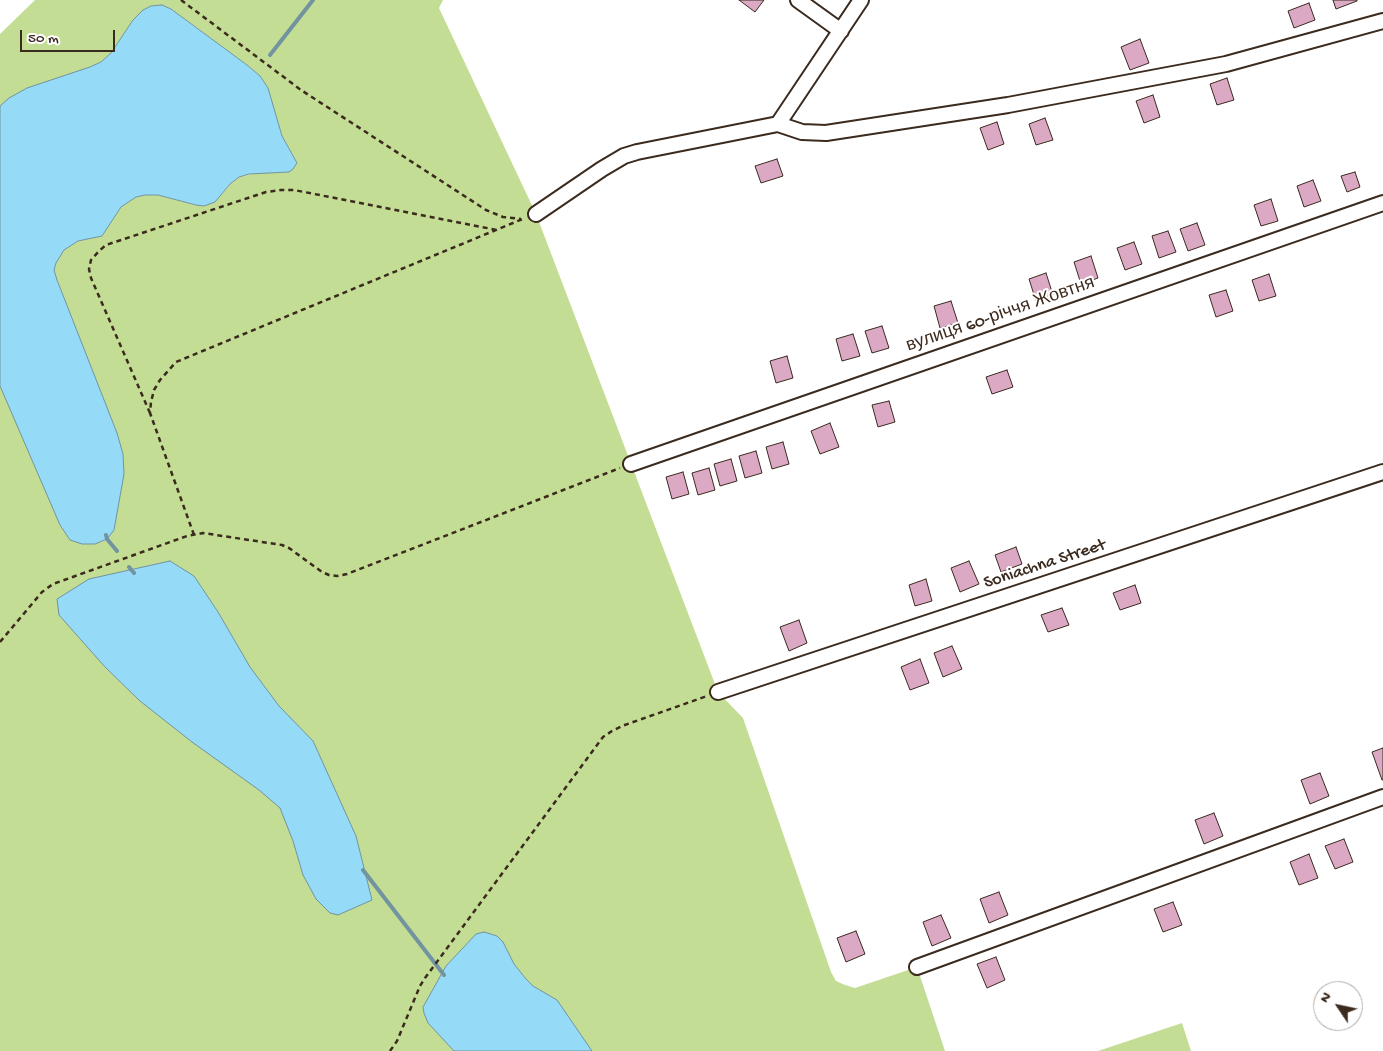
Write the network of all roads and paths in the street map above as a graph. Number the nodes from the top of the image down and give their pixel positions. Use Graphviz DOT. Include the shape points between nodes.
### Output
graph roads {
  1 [pos="180,0"];
  2 [pos="798,0"];
  3 [pos="861,0"];
  4 [pos="1383,21"];
  5 [pos="841,31"];
  6 [pos="778,124"];
  7 [pos="1383,203"];
  8 [pos="536,214"];
  9 [pos="523,219"];
  10 [pos="497,230"];
  11 [pos="150,413"];
  12 [pos="631,464"];
  13 [pos="1383,472"];
  14 [pos="194,535"];
  15 [pos="0,642"];
  16 [pos="718,692"];
  17 [pos="1383,797"];
  18 [pos="917,968"];
  19 [pos="390,1051"];
  1 -- 9 [label="path" via="301,90 486,210 503,217"];
  2 -- 5 [label="street"];
  3 -- 5 [label="street"];
  4 -- 6 [label="street" via="1226,64 1008,105 826,133 802,132"];
  5 -- 6 [label="street"];
  6 -- 8 [label="street" via="624,156"];
  7 -- 12 [label="street, вулиця 60-річчя Жовтня"];
  8 -- 9 [label="path"];
  9 -- 10 [label="path"];
  10 -- 11 [label="path" via="176,362 154,390"];
  10 -- 11 [label="path" via="282,190 266,192 106,245 92,260 91,278"];
  11 -- 14 [label="path"];
  12 -- 14 [label="path" via="337,576 322,572 289,548 202,533"];
  13 -- 16 [label="street, Soniachna Street"];
  14 -- 15 [label="path" via="53,584 42,592"];
  16 -- 19 [label="path" via="622,726 603,738 420,986"];
  17 -- 18 [label="street"];
}
